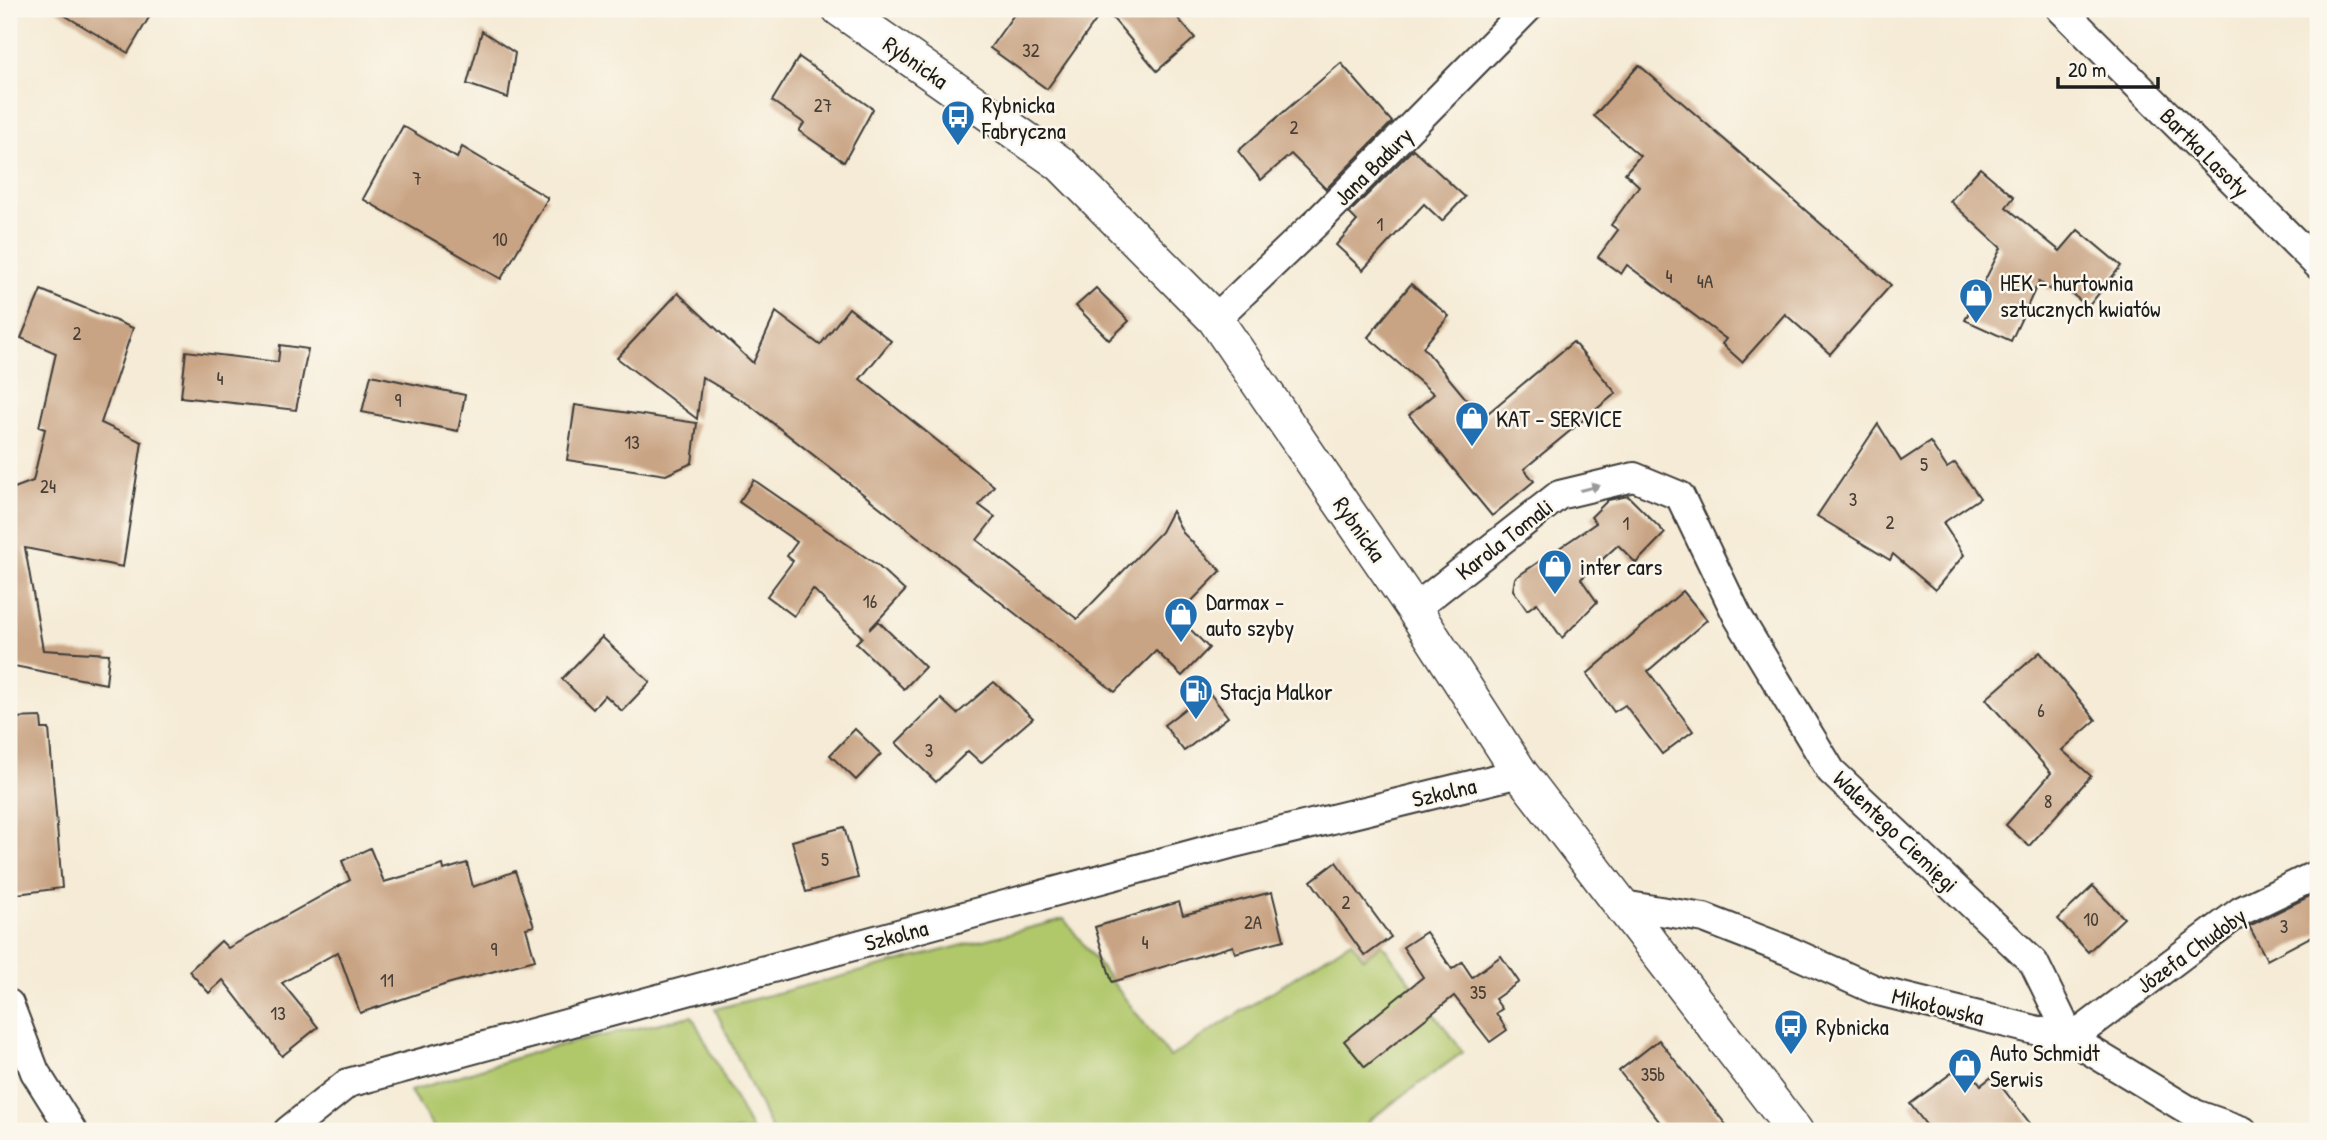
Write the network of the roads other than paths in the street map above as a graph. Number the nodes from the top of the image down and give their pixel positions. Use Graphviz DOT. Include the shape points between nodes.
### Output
graph roads {
  1 [pos="840,9"];
  2 [pos="1527,9"];
  3 [pos="2061,9"];
  4 [pos="2318,265"];
  5 [pos="1215,319"];
  6 [pos="1680,496"];
  7 [pos="1415,609"];
  8 [pos="1520,773"];
  9 [pos="2318,874"];
  10 [pos="1623,905"];
  11 [pos="9,1004"];
  12 [pos="2071,1039"];
  13 [pos="72,1131"];
  14 [pos="288,1131"];
  15 [pos="1795,1131"];
  16 [pos="2243,1131"];
  1 -- 5 [label="street, Rybnicka" via="1060,164"];
  2 -- 5 [label="street, Jana Badury"];
  3 -- 4 [label="street, Bartka Lasoty"];
  5 -- 7 [label="street, Rybnicka"];
  7 -- 6 [label="street, Karola Tomali, one-way" via="1559,495 1634,477"];
  6 -- 12 [label="street, Walentego Ciemięgi" via="1738,617 1831,771 2035,963"];
  7 -- 8 [label="street, Rybnicka"];
  8 -- 10 [label="street, Rybnicka"];
  8 -- 14 [label="street, Szkolna" via="1230,844 348,1083"];
  9 -- 12 [label="street, Józefa Chudoby" via="2241,911"];
  10 -- 12 [label="street, Mikołowska" via="1704,918 1878,991"];
  10 -- 15 [label="street, Rybnicka"];
  11 -- 13 [label="street" via="35,1072"];
  12 -- 16 [label="street, Mikołowska" via="2195,1114"];
}
